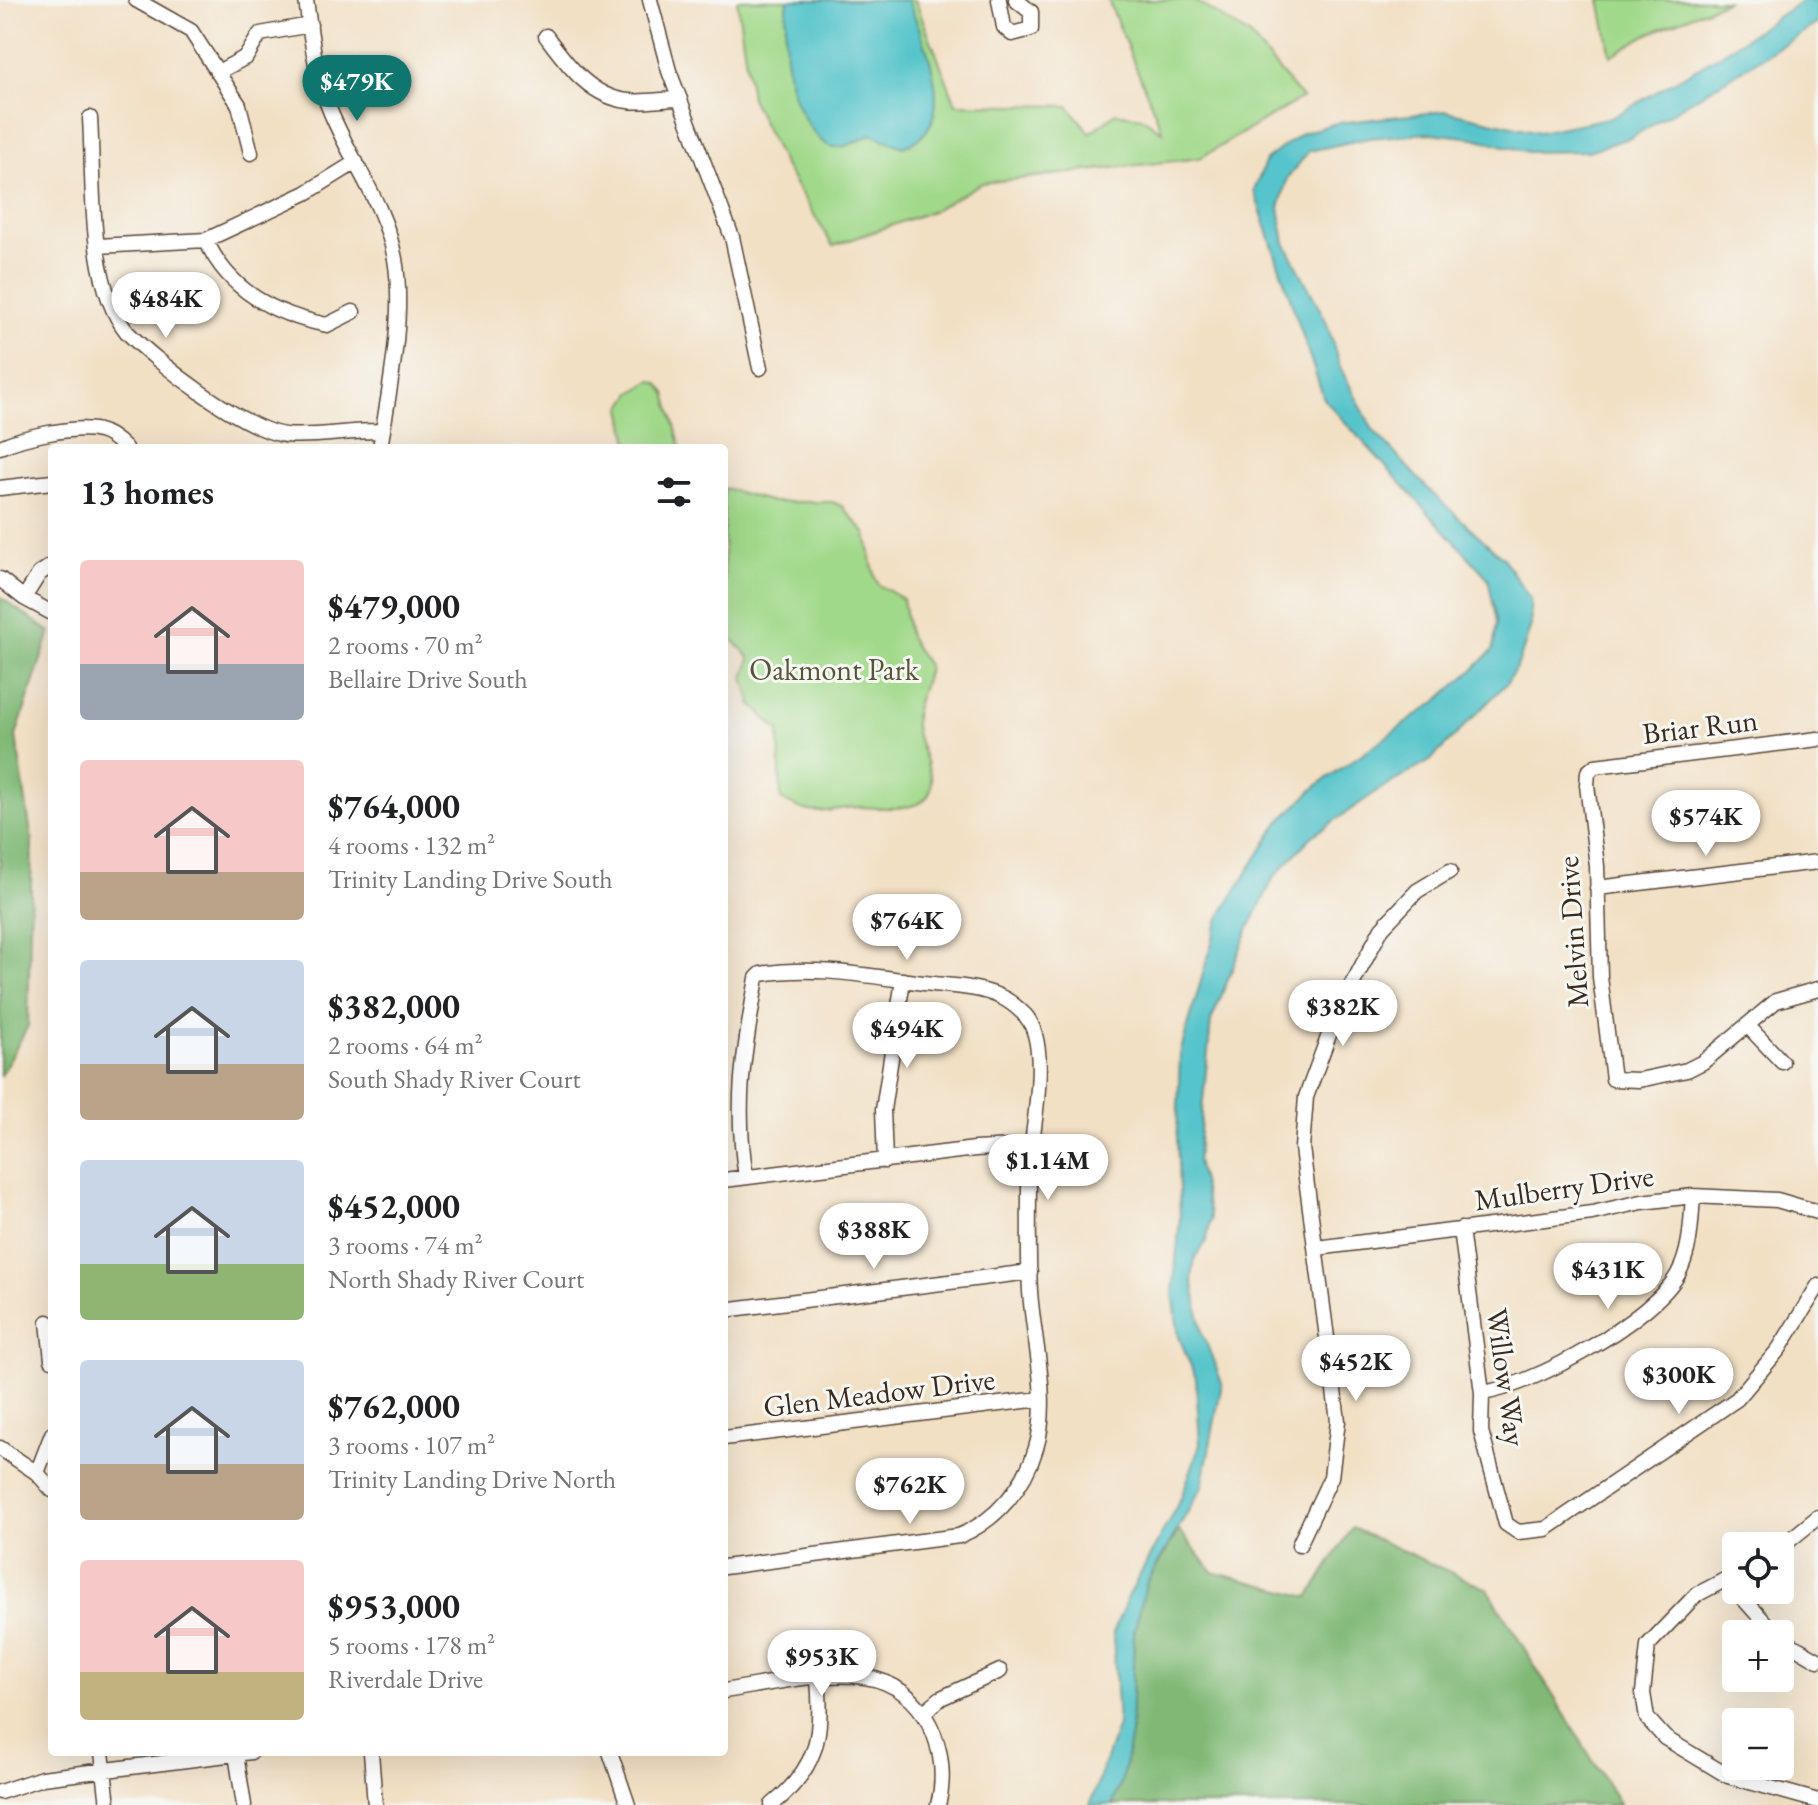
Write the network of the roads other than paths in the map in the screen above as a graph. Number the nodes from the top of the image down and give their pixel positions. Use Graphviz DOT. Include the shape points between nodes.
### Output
graph roads {
  1 [pos="136,0"];
  2 [pos="306,0"];
  3 [pos="650,0"];
  4 [pos="999,0"];
  5 [pos="1016,0"];
  6 [pos="310,25"];
  7 [pos="546,36"];
  8 [pos="220,71"];
  9 [pos="680,99"];
  10 [pos="90,118"];
  11 [pos="251,153"];
  12 [pos="356,162"];
  13 [pos="206,240"];
  14 [pos="98,246"];
  15 [pos="353,312"];
  16 [pos="760,368"];
  17 [pos="383,431"];
  18 [pos="120,444"];
  19 [pos="381,444"];
  20 [pos="0,447"];
  21 [pos="48,482"];
  22 [pos="0,488"];
  23 [pos="48,568"];
  24 [pos="0,579"];
  25 [pos="24,598"];
  26 [pos="48,611"];
  27 [pos="1818,739"];
  28 [pos="1589,769"];
  29 [pos="1818,862"];
  30 [pos="1450,871"];
  31 [pos="1597,888"];
  32 [pos="903,980"];
  33 [pos="1818,989"];
  34 [pos="1747,1025"];
  35 [pos="1782,1062"];
  36 [pos="1031,1146"];
  37 [pos="885,1161"];
  38 [pos="746,1177"];
  39 [pos="728,1179"];
  40 [pos="1693,1196"];
  41 [pos="1818,1212"];
  42 [pos="1461,1229"];
  43 [pos="1317,1248"];
  44 [pos="1030,1272"];
  45 [pos="1818,1286"];
  46 [pos="728,1310"];
  47 [pos="1482,1393"];
  48 [pos="1040,1399"];
  49 [pos="728,1438"];
  50 [pos="48,1444"];
  51 [pos="0,1448"];
  52 [pos="37,1473"];
  53 [pos="48,1485"];
  54 [pos="1818,1518"];
  55 [pos="1794,1537"];
  56 [pos="1299,1545"];
  57 [pos="728,1567"];
  58 [pos="1722,1581"];
  59 [pos="1752,1604"];
  60 [pos="1764,1620"];
  61 [pos="1794,1646"];
  62 [pos="1818,1660"];
  63 [pos="1000,1671"];
  64 [pos="818,1679"];
  65 [pos="728,1690"];
  66 [pos="923,1713"];
  67 [pos="102,1756"];
  68 [pos="218,1756"];
  69 [pos="244,1756"];
  70 [pos="371,1756"];
  71 [pos="611,1756"];
  72 [pos="104,1769"];
  73 [pos="0,1792"];
  74 [pos="1818,1801"];
  75 [pos="108,1805"];
  76 [pos="244,1805"];
  77 [pos="375,1805"];
  78 [pos="628,1805"];
  79 [pos="772,1805"];
  80 [pos="938,1805"];
  1 -- 8 [label="street" via="191,31"];
  2 -- 6 [label="street"];
  3 -- 9 [label="street"];
  4 -- 5 [label="street" via="1004,27 1012,34 1027,33 1031,12"];
  6 -- 8 [label="street" via="260,34 246,57"];
  6 -- 12 [label="street" via="318,79"];
  7 -- 9 [label="street" via="572,70 600,93 629,102"];
  8 -- 11 [label="street" via="239,105"];
  9 -- 16 [label="street" via="732,237"];
  10 -- 14 [label="street"];
  12 -- 13 [label="street" via="306,193"];
  12 -- 17 [label="street" via="383,219 397,275"];
  13 -- 14 [label="street"];
  13 -- 15 [label="street" via="227,276 280,313 327,325"];
  14 -- 17 [label="street" via="105,294 127,332 235,415 285,435"];
  17 -- 19 [label="street"];
  18 -- 20 [label="street" via="108,434 89,430 34,436"];
  21 -- 22 [label="street"];
  23 -- 25 [label="street"];
  24 -- 25 [label="street"];
  25 -- 26 [label="street"];
  27 -- 28 [label="street, Briar Run"];
  28 -- 31 [label="street, Melvin Drive"];
  29 -- 31 [label="street"];
  30 -- 43 [label="street" via="1417,891 1382,928 1320,1054 1302,1127"];
  31 -- 34 [label="street, Melvin Drive" via="1611,1075 1616,1081 1687,1070"];
  32 -- 36 [label="street" via="982,990 1012,1003 1027,1017 1039,1058"];
  32 -- 37 [label="street" via="883,1110"];
  32 -- 38 [label="street" via="843,971 764,973 757,978 738,1107"];
  33 -- 34 [label="street" via="1776,1001"];
  34 -- 35 [label="street"];
  36 -- 37 [label="street"];
  36 -- 44 [label="street"];
  37 -- 38 [label="street"];
  38 -- 39 [label="street"];
  40 -- 41 [label="street, Mulberry Drive" via="1777,1200"];
  40 -- 42 [label="street, Mulberry Drive"];
  40 -- 47 [label="street" via="1688,1249 1664,1295 1566,1363 1520,1385"];
  42 -- 43 [label="street, Mulberry Drive"];
  42 -- 47 [label="street, Willow Way"];
  43 -- 56 [label="street" via="1335,1379 1337,1448 1331,1477"];
  44 -- 46 [label="street"];
  44 -- 48 [label="street"];
  45 -- 47 [label="street, Willow Way" via="1779,1349 1737,1399 1546,1529 1531,1533 1510,1528 1481,1431"];
  48 -- 49 [label="street, Glen Meadow Drive"];
  48 -- 57 [label="street" via="1039,1433 1025,1474 1005,1504 973,1531 926,1543"];
  50 -- 52 [label="street"];
  51 -- 52 [label="street"];
  52 -- 53 [label="street"];
  54 -- 55 [label="street"];
  58 -- 74 [label="street" via="1696,1595 1648,1645 1643,1693 1647,1718 1653,1729 1728,1776"];
  59 -- 60 [label="street"];
  61 -- 62 [label="street"];
  63 -- 66 [label="street" via="941,1698"];
  64 -- 65 [label="street"];
  64 -- 66 [label="street" via="856,1676 879,1681"];
  64 -- 79 [label="street" via="818,1743 794,1784"];
  66 -- 80 [label="street" via="935,1732 943,1767"];
  67 -- 72 [label="street"];
  68 -- 72 [label="street"];
  69 -- 76 [label="street"];
  70 -- 77 [label="street"];
  71 -- 78 [label="street"];
  72 -- 73 [label="street" via="42,1778"];
  72 -- 75 [label="street"];
}
